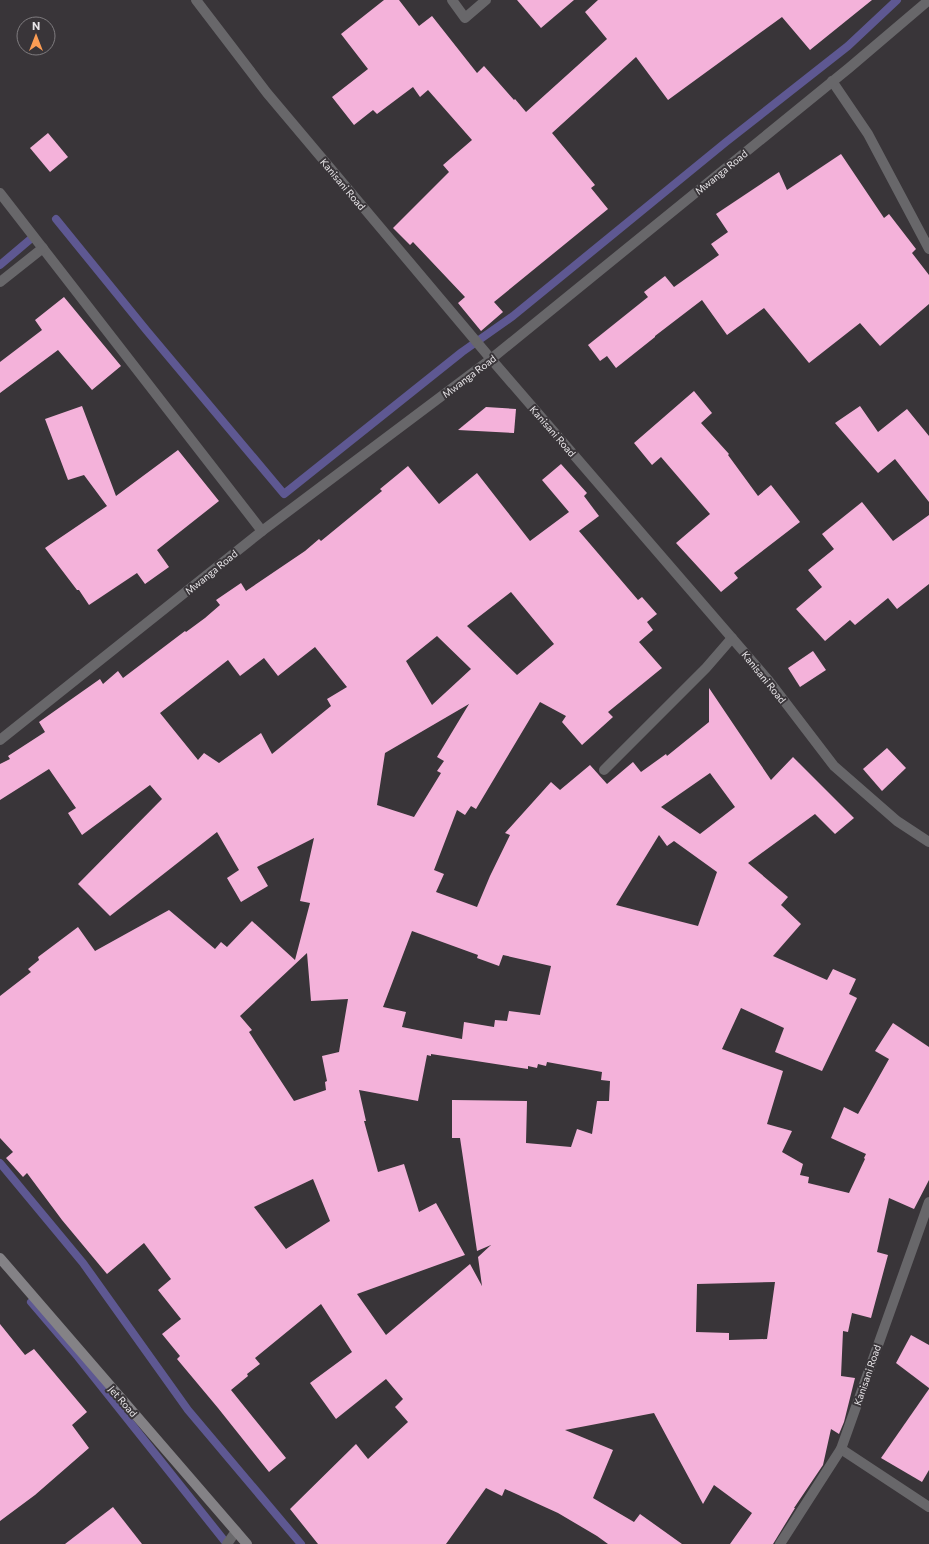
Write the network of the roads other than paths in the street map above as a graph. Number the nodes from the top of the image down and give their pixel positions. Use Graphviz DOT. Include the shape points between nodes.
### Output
graph roads {
  1 [pos="196,0"];
  2 [pos="452,0"];
  3 [pos="486,0"];
  4 [pos="929,0"];
  5 [pos="832,81"];
  6 [pos="0,193"];
  7 [pos="43,248"];
  8 [pos="929,249"];
  9 [pos="0,282"];
  10 [pos="491,359"];
  11 [pos="262,531"];
  12 [pos="732,638"];
  13 [pos="0,740"];
  14 [pos="604,770"];
  15 [pos="929,842"];
  16 [pos="929,1202"];
  17 [pos="0,1258"];
  18 [pos="841,1449"];
  19 [pos="929,1507"];
  20 [pos="236,1531"];
  21 [pos="227,1544"];
  22 [pos="247,1544"];
  23 [pos="780,1544"];
  1 -- 10 [label="street, Kanisani Road" via="267,93"];
  2 -- 3 [label="street" via="465,18"];
  4 -- 5 [label="street, Mwanga Road"];
  5 -- 8 [label="street" via="868,134"];
  5 -- 10 [label="street, Mwanga Road"];
  6 -- 7 [label="street"];
  7 -- 9 [label="street"];
  7 -- 11 [label="street"];
  10 -- 11 [label="street, Mwanga Road"];
  10 -- 12 [label="street, Kanisani Road"];
  11 -- 13 [label="street, Mwanga Road"];
  12 -- 14 [label="street" via="706,668"];
  12 -- 15 [label="street, Kanisani Road" via="834,766 897,821"];
  16 -- 18 [label="street, Kanisani Road"];
  17 -- 20 [label="main road, Jet Road"];
  18 -- 19 [label="street"];
  18 -- 23 [label="street, Kanisani Road"];
  20 -- 21 [label="street"];
  20 -- 22 [label="main road, Jet Road"];
}
